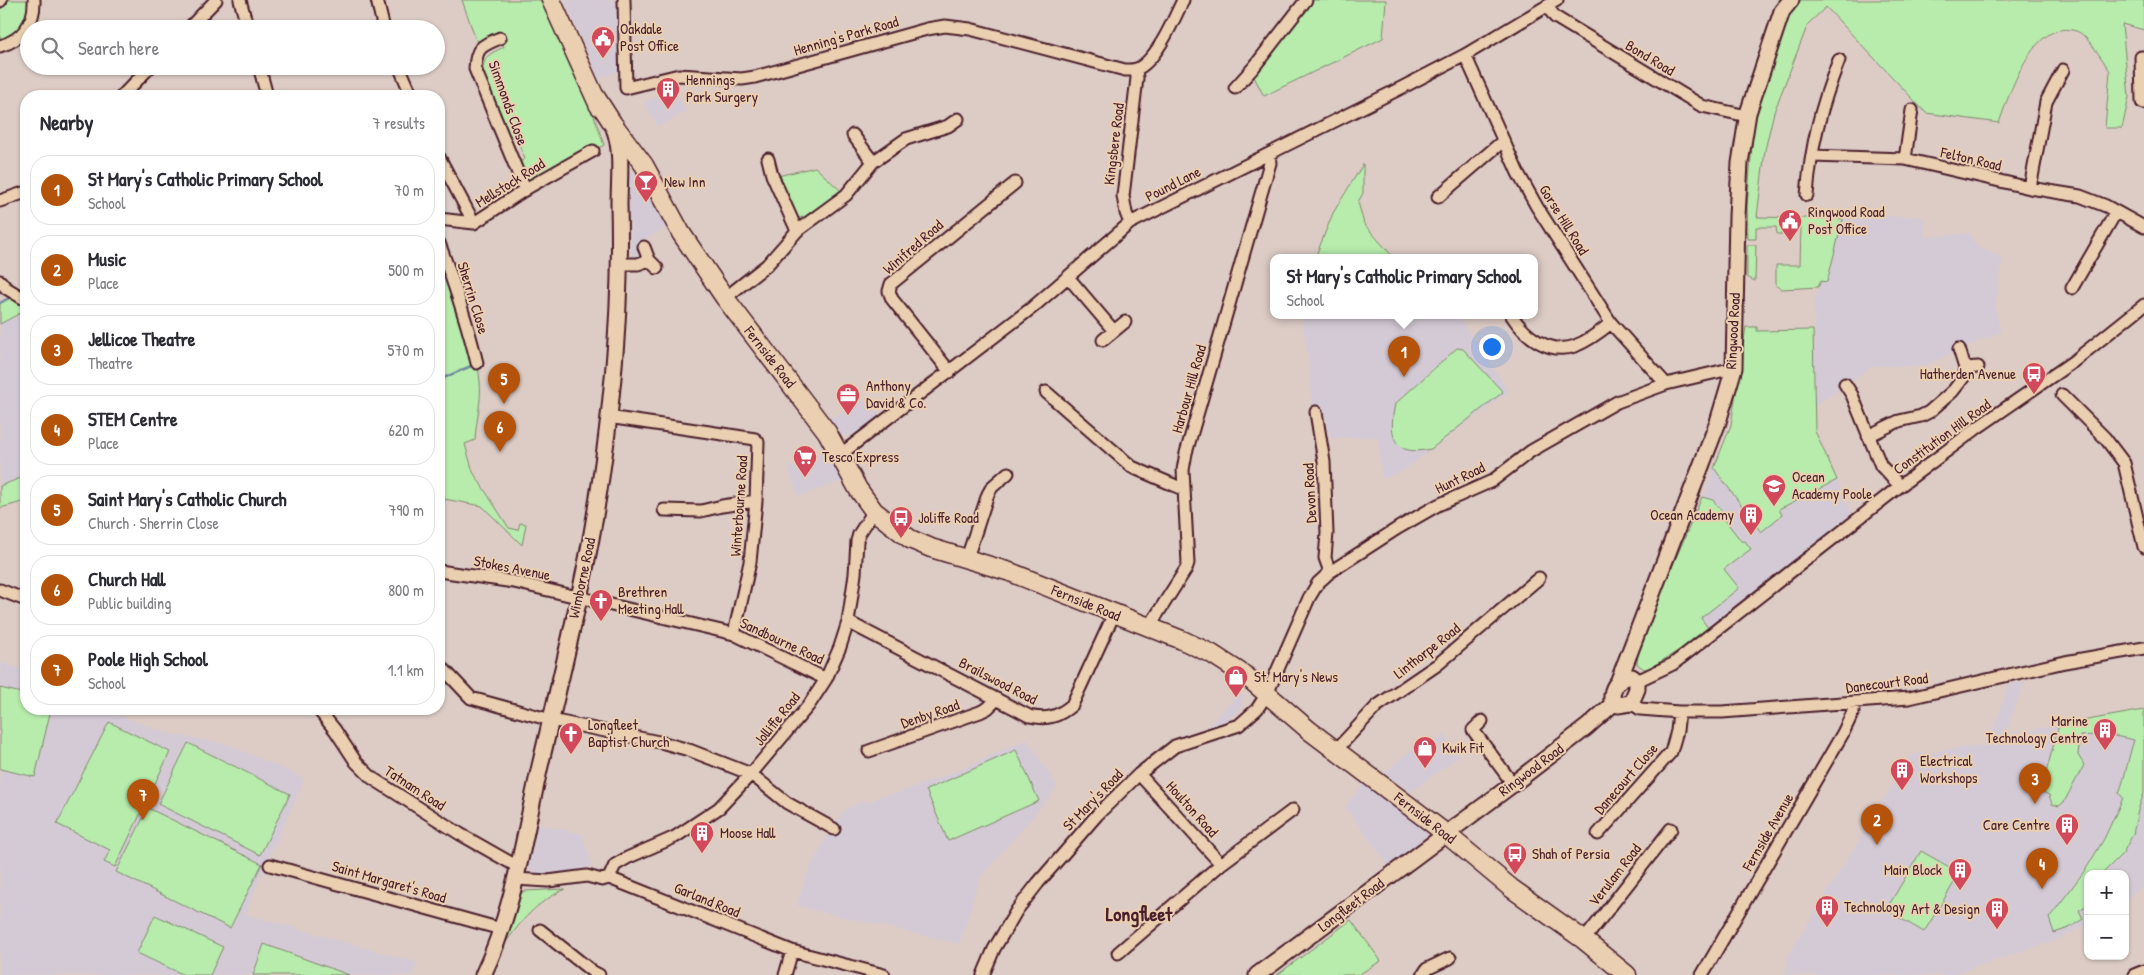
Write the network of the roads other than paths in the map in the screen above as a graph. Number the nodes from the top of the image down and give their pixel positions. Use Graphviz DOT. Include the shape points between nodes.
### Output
graph roads {
  1 [pos="34,0"];
  2 [pos="216,0"];
  3 [pos="240,0"];
  4 [pos="377,0"];
  5 [pos="551,0"];
  6 [pos="624,0"];
  7 [pos="1183,0"];
  8 [pos="1306,0"];
  9 [pos="1791,0"];
  10 [pos="1552,3"];
  11 [pos="30,20"];
  12 [pos="197,20"];
  13 [pos="246,20"];
  14 [pos="382,20"];
  15 [pos="20,35"];
  16 [pos="500,38"];
  17 [pos="0,46"];
  18 [pos="1465,54"];
  19 [pos="2144,57"];
  20 [pos="1839,60"];
  21 [pos="1136,69"];
  22 [pos="2063,70"];
  23 [pos="142,75"];
  24 [pos="261,75"];
  25 [pos="404,75"];
  26 [pos="1235,88"];
  27 [pos="128,90"];
  28 [pos="265,90"];
  29 [pos="410,90"];
  30 [pos="2144,103"];
  31 [pos="1912,110"];
  32 [pos="1748,116"];
  33 [pos="958,119"];
  34 [pos="614,131"];
  35 [pos="853,135"];
  36 [pos="1503,141"];
  37 [pos="593,151"];
  38 [pos="1269,154"];
  39 [pos="1812,156"];
  40 [pos="768,159"];
  41 [pos="1905,160"];
  42 [pos="873,162"];
  43 [pos="445,168"];
  44 [pos="1015,183"];
  45 [pos="2030,188"];
  46 [pos="525,190"];
  47 [pos="20,194"];
  48 [pos="1808,194"];
  49 [pos="1438,197"];
  50 [pos="0,201"];
  51 [pos="2116,212"];
  52 [pos="445,220"];
  53 [pos="1130,222"];
  54 [pos="474,223"];
  55 [pos="2144,227"];
  56 [pos="797,231"];
  57 [pos="644,247"];
  58 [pos="445,258"];
  59 [pos="619,264"];
  60 [pos="1068,277"];
  61 [pos="0,281"];
  62 [pos="2072,288"];
  63 [pos="20,296"];
  64 [pos="725,298"];
  65 [pos="2144,305"];
  66 [pos="1514,319"];
  67 [pos="1125,322"];
  68 [pos="1611,323"];
  69 [pos="1114,330"];
  70 [pos="1103,340"];
  71 [pos="1959,349"];
  72 [pos="477,363"];
  73 [pos="1978,367"];
  74 [pos="1734,368"];
  75 [pos="1965,368"];
  76 [pos="950,372"];
  77 [pos="1666,384"];
  78 [pos="1845,384"];
  79 [pos="1046,392"];
  80 [pos="2062,395"];
  81 [pos="1316,412"];
  82 [pos="608,417"];
  83 [pos="1868,436"];
  84 [pos="840,454"];
  85 [pos="1008,473"];
  86 [pos="1900,486"];
  87 [pos="1183,489"];
  88 [pos="756,501"];
  89 [pos="664,510"];
  90 [pos="874,511"];
  91 [pos="2144,548"];
  92 [pos="967,558"];
  93 [pos="445,572"];
  94 [pos="1330,572"];
  95 [pos="1539,578"];
  96 [pos="0,590"];
  97 [pos="20,598"];
  98 [pos="579,598"];
  99 [pos="1114,614"];
  100 [pos="848,622"];
  101 [pos="1150,627"];
  102 [pos="734,634"];
  103 [pos="2144,648"];
  104 [pos="1629,654"];
  105 [pos="445,670"];
  106 [pos="826,679"];
  107 [pos="1619,680"];
  108 [pos="1637,682"];
  109 [pos="1267,694"];
  110 [pos="997,699"];
  111 [pos="1631,702"];
  112 [pos="1614,703"];
  113 [pos="1853,703"];
  114 [pos="1679,712"];
  115 [pos="323,715"];
  116 [pos="551,720"];
  117 [pos="1482,721"];
  118 [pos="1336,750"];
  119 [pos="869,751"];
  120 [pos="751,774"];
  121 [pos="1139,774"];
  122 [pos="1512,784"];
  123 [pos="1294,810"];
  124 [pos="834,829"];
  125 [pos="1671,829"];
  126 [pos="1445,833"];
  127 [pos="1598,834"];
  128 [pos="270,864"];
  129 [pos="1222,864"];
  130 [pos="517,873"];
  131 [pos="609,878"];
  132 [pos="501,929"];
  133 [pos="540,930"];
  134 [pos="1584,940"];
  135 [pos="792,952"];
  136 [pos="1118,953"];
  137 [pos="1450,958"];
  138 [pos="2144,971"];
  139 [pos="594,974"];
  140 [pos="484,975"];
  141 [pos="784,975"];
  142 [pos="884,975"];
  143 [pos="983,975"];
  144 [pos="1257,975"];
  145 [pos="1423,975"];
  146 [pos="1627,975"];
  147 [pos="1702,975"];
  148 [pos="2134,975"];
  1 -- 11 [label="street"];
  2 -- 12 [label="street"];
  3 -- 13 [label="street"];
  4 -- 14 [label="street"];
  5 -- 34 [label="highway, Wimborne Road"];
  6 -- 21 [label="street, Henning's Park Road" via="626,88 679,75 755,77 945,26 970,29 1125,70"];
  7 -- 21 [label="street" via="1150,59"];
  8 -- 26 [label="street"];
  9 -- 32 [label="main road, Ringwood Road" via="1782,11"];
  10 -- 18 [label="street, Pound Lane"];
  10 -- 32 [label="street, Bond Road" via="1555,16 1702,106"];
  15 -- 17 [label="street"];
  16 -- 46 [label="street, Simmonds Close" via="481,46 476,55 476,69"];
  18 -- 36 [label="street, Gorse Hill Road"];
  18 -- 38 [label="street, Pound Lane"];
  19 -- 30 [label="street" via="2141,57"];
  20 -- 39 [label="street" via="1821,106"];
  21 -- 53 [label="street, Kingsbere Road" via="1124,196"];
  22 -- 45 [label="street" via="2059,85 2046,102"];
  23 -- 27 [label="street"];
  24 -- 28 [label="street"];
  25 -- 29 [label="street"];
  31 -- 41 [label="street"];
  32 -- 74 [label="main road, Ringwood Road" via="1740,163 1737,216"];
  33 -- 42 [label="street" via="948,126 906,139"];
  34 -- 59 [label="main road, Wimborne Road" via="619,170"];
  34 -- 64 [label="highway, Fernside Road" via="638,156 681,233"];
  35 -- 42 [label="street"];
  36 -- 49 [label="street"];
  36 -- 68 [label="street, Gorse Hill Road" via="1537,206"];
  37 -- 46 [label="street, Mellstock Road"];
  38 -- 53 [label="street, Pound Lane"];
  38 -- 87 [label="street, Harbour Hill Road" via="1270,163 1186,453"];
  39 -- 41 [label="street, Felton Road"];
  39 -- 48 [label="street"];
  40 -- 56 [label="street"];
  41 -- 45 [label="street, Felton Road"];
  42 -- 56 [label="street" via="846,195"];
  43 -- 54 [label="street"];
  44 -- 76 [label="street, Winifred Road" via="891,284 892,300"];
  45 -- 51 [label="street, Felton Road" via="2080,196"];
  46 -- 54 [label="street, Mellstock Road"];
  47 -- 50 [label="street"];
  51 -- 55 [label="street, Felton Road"];
  51 -- 62 [label="street"];
  52 -- 54 [label="street, Mellstock Road"];
  53 -- 60 [label="street, Pound Lane"];
  56 -- 64 [label="street" via="767,265"];
  57 -- 59 [label="street" via="653,264"];
  58 -- 72 [label="street, Sherrin Close" via="466,318"];
  59 -- 82 [label="main road, Wimborne Road"];
  60 -- 69 [label="street"];
  60 -- 76 [label="street, Pound Lane"];
  61 -- 63 [label="street"];
  64 -- 84 [label="highway, Fernside Road" via="812,411"];
  65 -- 86 [label="street, Constitution Hill Road" via="2074,361"];
  66 -- 68 [label="street" via="1520,328 1542,344 1566,348 1586,340"];
  67 -- 69 [label="street"];
  68 -- 77 [label="street, Gorse Hill Road"];
  69 -- 70 [label="street"];
  71 -- 75 [label="street"];
  73 -- 75 [label="street"];
  74 -- 77 [label="street, Hunt Road"];
  74 -- 104 [label="main road, Ringwood Road" via="1718,422"];
  75 -- 83 [label="street" via="1960,384 1929,412 1899,421"];
  76 -- 84 [label="street, Pound Lane"];
  77 -- 94 [label="street, Hunt Road" via="1618,402 1531,451 1492,481 1438,505"];
  78 -- 83 [label="street"];
  79 -- 87 [label="street" via="1132,467"];
  80 -- 91 [label="street" via="2105,438 2124,463"];
  81 -- 94 [label="street, Devon Road" via="1324,462 1328,533 1325,558"];
  82 -- 88 [label="street, Winterbourne Road" via="755,439 758,446"];
  82 -- 98 [label="main road, Wimborne Road"];
  83 -- 86 [label="street" via="1881,466"];
  84 -- 90 [label="highway, Fernside Road"];
  85 -- 92 [label="street" via="988,494"];
  86 -- 108 [label="street, Constitution Hill Road" via="1674,663"];
  87 -- 101 [label="street, Harbour Hill Road" via="1188,563"];
  88 -- 89 [label="street" via="701,511"];
  88 -- 102 [label="street, Winterbourne Road" via="750,562"];
  90 -- 92 [label="highway, Fernside Road" via="910,539"];
  90 -- 100 [label="street, Jolliffe Road" via="857,540"];
  92 -- 99 [label="highway, Fernside Road"];
  93 -- 98 [label="street, Stokes Avenue" via="514,582"];
  94 -- 109 [label="street, Hunt Road" via="1309,598"];
  95 -- 118 [label="street, Linthorpe Road" via="1437,665 1377,706"];
  96 -- 97 [label="street"];
  98 -- 102 [label="street, Sandbourne Road"];
  98 -- 116 [label="main road, Wimborne Road"];
  99 -- 101 [label="highway, Fernside Road"];
  99 -- 110 [label="street, Brailswood Road" via="1072,705 1062,713 1051,718 1029,716"];
  100 -- 106 [label="street, Jolliffe Road"];
  100 -- 110 [label="street, Brailswood Road"];
  101 -- 109 [label="highway, Fernside Road" via="1212,654"];
  102 -- 106 [label="street, Sandbourne Road"];
  103 -- 113 [label="street, Danecourt Road" via="2065,662 1909,698"];
  104 -- 107 [label="main road, Ringwood Road"];
  104 -- 108 [label="main road"];
  105 -- 116 [label="street" via="471,698"];
  106 -- 120 [label="street, Jolliffe Road" via="809,705"];
  107 -- 108 [label="main road" via="1627,677"];
  107 -- 112 [label="main road" via="1612,696"];
  108 -- 111 [label="main road"];
  109 -- 118 [label="highway, Fernside Road"];
  109 -- 121 [label="street, St Mary's Road" via="1257,709 1239,725 1175,746"];
  110 -- 119 [label="street, Denby Road" via="980,712"];
  111 -- 112 [label="main road" via="1622,706"];
  111 -- 114 [label="street, Danecourt Road" via="1640,709"];
  112 -- 122 [label="main road, Ringwood Road"];
  113 -- 114 [label="street, Danecourt Road" via="1749,711"];
  113 -- 147 [label="street, Fernside Avenue" via="1853,712 1842,733"];
  114 -- 127 [label="street, Danecourt Close" via="1671,752"];
  115 -- 130 [label="street, Tatnam Road" via="356,762 372,778"];
  116 -- 120 [label="street" via="664,743"];
  116 -- 130 [label="main road, Wimborne Road"];
  117 -- 122 [label="street" via="1473,730"];
  118 -- 126 [label="highway, Fernside Road"];
  120 -- 124 [label="street" via="787,803"];
  120 -- 131 [label="street, Jolliffe Road" via="720,808 666,841 626,858 615,866"];
  121 -- 129 [label="street, Houlton Road"];
  121 -- 143 [label="street, St Mary's Road" via="1097,815 1017,910"];
  122 -- 126 [label="main road, Ringwood Road"];
  123 -- 129 [label="street"];
  125 -- 134 [label="street, Verulam Road"];
  126 -- 134 [label="highway, Fernside Road" via="1511,888"];
  126 -- 144 [label="main road, Longfleet Road"];
  128 -- 132 [label="street, Saint Margaret's Road"];
  129 -- 136 [label="street"];
  130 -- 131 [label="street, Garland Road" via="548,881 587,876 602,880"];
  130 -- 132 [label="main road, Wimborne Road"];
  131 -- 135 [label="street, Garland Road"];
  132 -- 140 [label="main road, Wimborne Road"];
  133 -- 139 [label="street"];
  134 -- 146 [label="highway, Fernside Road"];
  135 -- 141 [label="street"];
  135 -- 142 [label="street, Garland Road"];
  137 -- 145 [label="street" via="1427,969"];
  138 -- 148 [label="street"];
}
